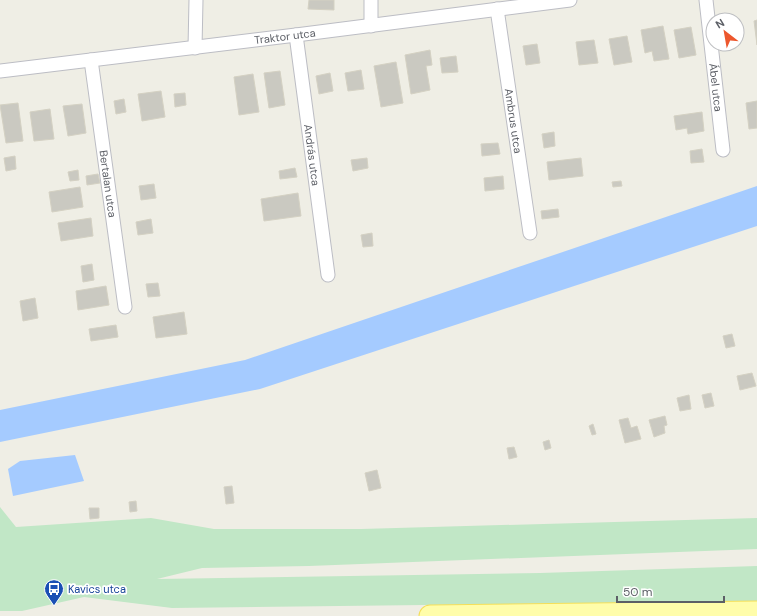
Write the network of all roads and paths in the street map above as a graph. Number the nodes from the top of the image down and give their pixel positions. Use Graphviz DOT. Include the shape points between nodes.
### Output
graph roads {
  1 [pos="196,0"];
  2 [pos="371,0"];
  3 [pos="570,0"];
  4 [pos="706,0"];
  5 [pos="542,2"];
  6 [pos="497,9"];
  7 [pos="371,26"];
  8 [pos="296,35"];
  9 [pos="195,48"];
  10 [pos="91,60"];
  11 [pos="0,71"];
  12 [pos="723,150"];
  13 [pos="530,233"];
  14 [pos="328,276"];
  15 [pos="125,307"];
  16 [pos="757,612"];
  17 [pos="430,616"];
  1 -- 9 [label="street"];
  2 -- 7 [label="street"];
  3 -- 5 [label="street, Traktor utca"];
  4 -- 12 [label="street, Ábel utca"];
  5 -- 6 [label="street, Traktor utca"];
  6 -- 7 [label="street, Traktor utca"];
  6 -- 13 [label="street, Ambrus utca"];
  7 -- 8 [label="street, Traktor utca"];
  8 -- 9 [label="street, Traktor utca"];
  8 -- 14 [label="street, András utca"];
  9 -- 10 [label="street, Traktor utca"];
  10 -- 11 [label="street, Traktor utca"];
  10 -- 15 [label="street, Bertalan utca"];
  16 -- 17 [label="main road"];
}
